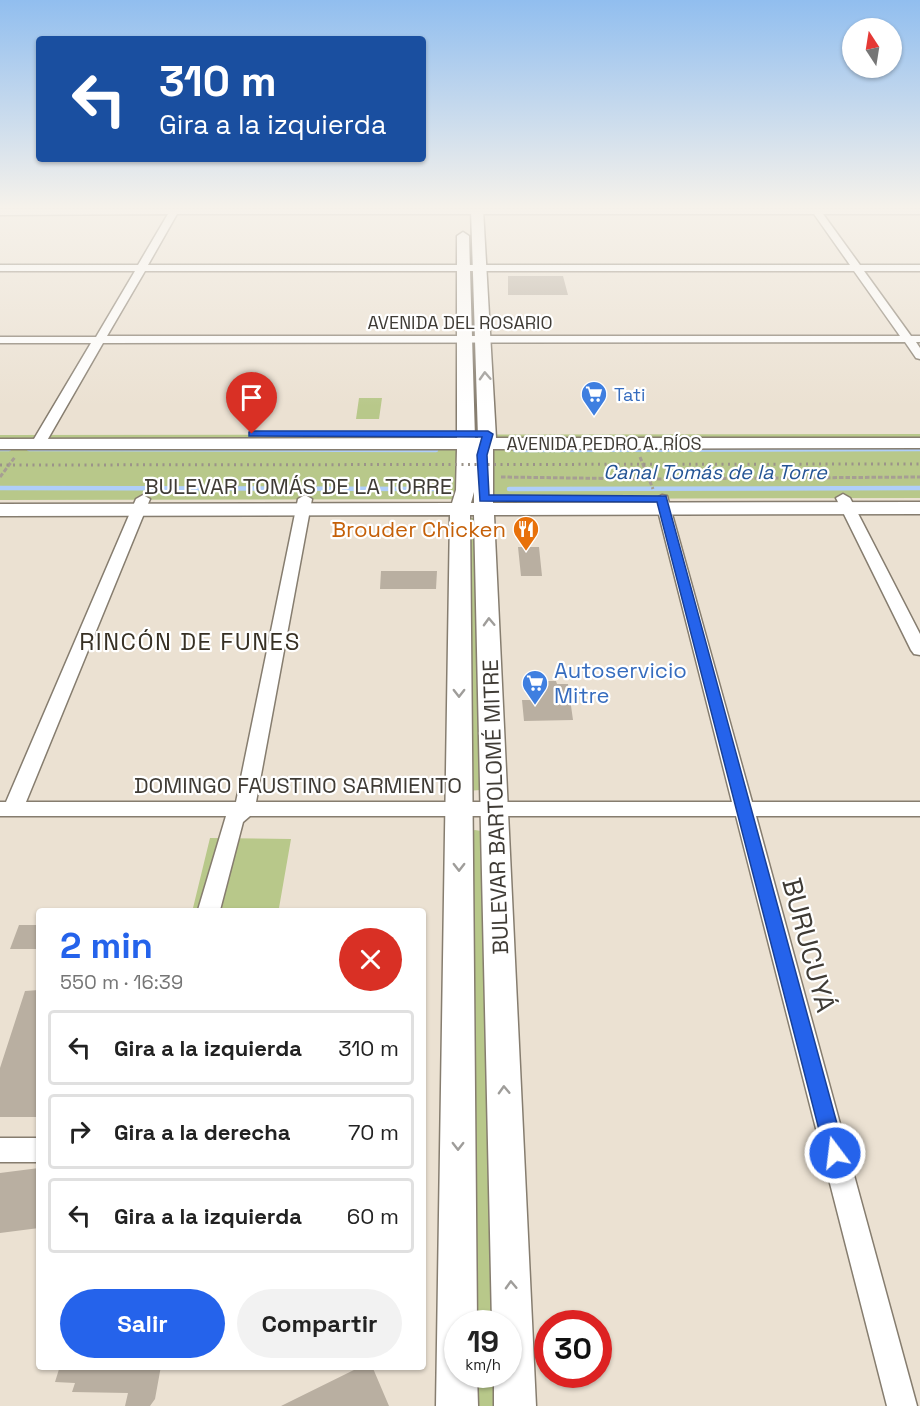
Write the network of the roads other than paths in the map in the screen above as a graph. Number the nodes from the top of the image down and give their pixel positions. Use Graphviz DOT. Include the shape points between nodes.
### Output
graph roads {
  1 [pos="138,275"];
  2 [pos="463,275"];
  3 [pos="480,275"];
  4 [pos="862,275"];
  5 [pos="914,339"];
  6 [pos="0,340"];
  7 [pos="100,340"];
  8 [pos="464,340"];
  9 [pos="484,340"];
  10 [pos="920,356"];
  11 [pos="920,434"];
  12 [pos="0,435"];
  13 [pos="42,439"];
  14 [pos="465,439"];
  15 [pos="488,439"];
  16 [pos="920,443"];
  17 [pos="0,444"];
  18 [pos="659,497"];
  19 [pos="920,498"];
  20 [pos="0,500"];
  21 [pos="846,503"];
  22 [pos="304,504"];
  23 [pos="473,504"];
  24 [pos="140,505"];
  25 [pos="920,508"];
  26 [pos="0,510"];
  27 [pos="920,650"];
  28 [pos="7,809"];
  29 [pos="245,809"];
  30 [pos="459,809"];
  31 [pos="495,809"];
  32 [pos="744,809"];
  33 [pos="920,809"];
  34 [pos="209,908"];
  35 [pos="0,1150"];
  36 [pos="36,1150"];
  37 [pos="457,1406"];
  38 [pos="515,1406"];
  39 [pos="902,1406"];
  1 -- 7 [label="street"];
  2 -- 8 [label="main road, BULEVAR BARTOLOMÉ MITRE"];
  3 -- 9 [label="main road, BULEVAR BARTOLOMÉ MITRE"];
  4 -- 5 [label="street"];
  5 -- 9 [label="street, AVENIDA DEL ROSARIO"];
  5 -- 10 [label="street"];
  6 -- 7 [label="street, AVENIDA DEL ROSARIO"];
  7 -- 8 [label="street, AVENIDA DEL ROSARIO"];
  7 -- 13 [label="street"];
  8 -- 9 [label="street, AVENIDA DEL ROSARIO"];
  8 -- 14 [label="main road, BULEVAR BARTOLOMÉ MITRE"];
  15 -- 9 [label="main road, BULEVAR BARTOLOMÉ MITRE, one-way"];
  11 -- 15 [label="main road, AVENIDA PEDRO A. RÍOS"];
  12 -- 13 [label="main road, AVENIDA PEDRO A. RÍOS"];
  13 -- 14 [label="main road, AVENIDA PEDRO A. RÍOS"];
  13 -- 17 [label="main road, AVENIDA PEDRO A. RÍOS"];
  14 -- 15 [label="main road, AVENIDA PEDRO A. RÍOS"];
  14 -- 23 [label="main road, BULEVAR BARTOLOMÉ MITRE"];
  15 -- 16 [label="main road, AVENIDA PEDRO A. RÍOS"];
  15 -- 23 [label="main road, BULEVAR BARTOLOMÉ MITRE" via="482,455 483,477"];
  18 -- 21 [label="main road, BULEVAR TOMÁS DE LA TORRE"];
  18 -- 23 [label="main road, BULEVAR TOMÁS DE LA TORRE"];
  18 -- 32 [label="street, BURUCUYÁ"];
  19 -- 21 [label="main road, BULEVAR TOMÁS DE LA TORRE"];
  20 -- 24 [label="main road, BULEVAR TOMÁS DE LA TORRE"];
  21 -- 25 [label="main road, BULEVAR TOMÁS DE LA TORRE"];
  21 -- 27 [label="street"];
  22 -- 23 [label="main road, BULEVAR TOMÁS DE LA TORRE"];
  22 -- 24 [label="main road, BULEVAR TOMÁS DE LA TORRE"];
  22 -- 29 [label="street"];
  23 -- 30 [label="main road, BULEVAR BARTOLOMÉ MITRE, one-way"];
  31 -- 23 [label="main road, BULEVAR BARTOLOMÉ MITRE, one-way"];
  24 -- 26 [label="main road, BULEVAR TOMÁS DE LA TORRE"];
  24 -- 28 [label="street"];
  28 -- 29 [label="street, DOMINGO FAUSTINO SARMIENTO"];
  29 -- 30 [label="street, DOMINGO FAUSTINO SARMIENTO"];
  29 -- 34 [label="street" via="234,819"];
  30 -- 31 [label="street, DOMINGO FAUSTINO SARMIENTO"];
  30 -- 37 [label="main road, BULEVAR BARTOLOMÉ MITRE, one-way"];
  31 -- 32 [label="street, DOMINGO FAUSTINO SARMIENTO"];
  38 -- 31 [label="main road, BULEVAR BARTOLOMÉ MITRE, one-way"];
  32 -- 33 [label="street, DOMINGO FAUSTINO SARMIENTO"];
  32 -- 39 [label="street, BURUCUYÁ"];
  35 -- 36 [label="street"];
}
